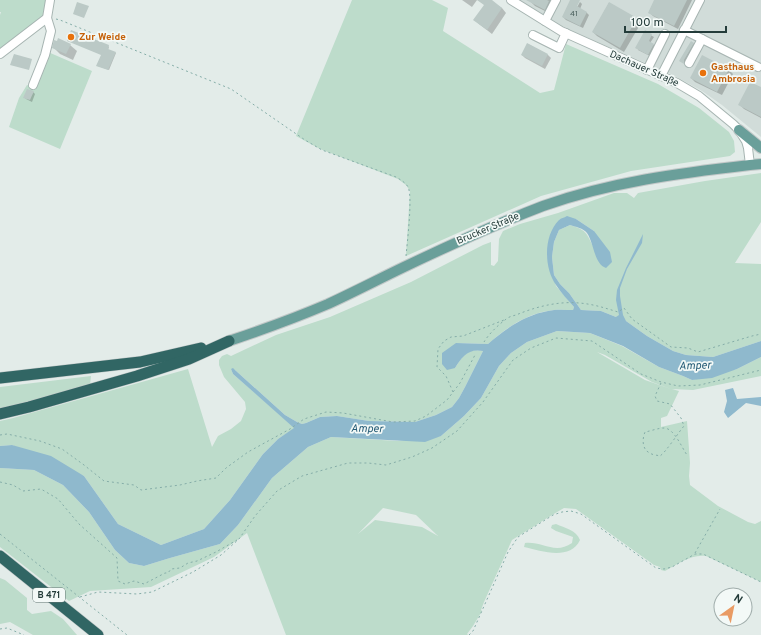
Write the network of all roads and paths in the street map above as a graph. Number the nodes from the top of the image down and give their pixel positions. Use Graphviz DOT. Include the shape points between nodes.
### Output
graph roads {
  1 [pos="50,0"];
  2 [pos="556,0"];
  3 [pos="700,0"];
  4 [pos="513,1"];
  5 [pos="47,18"];
  6 [pos="545,21"];
  7 [pos="684,30"];
  8 [pos="566,34"];
  9 [pos="665,34"];
  10 [pos="533,35"];
  11 [pos="702,39"];
  12 [pos="0,54"];
  13 [pos="690,63"];
  14 [pos="758,67"];
  15 [pos="647,70"];
  16 [pos="661,76"];
  17 [pos="33,84"];
  18 [pos="739,130"];
  19 [pos="761,148"];
  20 [pos="750,164"];
  21 [pos="761,164"];
  22 [pos="405,267"];
  23 [pos="505,319"];
  24 [pos="761,334"];
  25 [pos="229,341"];
  26 [pos="484,342"];
  27 [pos="475,355"];
  28 [pos="761,370"];
  29 [pos="0,378"];
  30 [pos="661,382"];
  31 [pos="453,393"];
  32 [pos="0,414"];
  33 [pos="0,435"];
  34 [pos="676,436"];
  35 [pos="686,455"];
  36 [pos="0,482"];
  37 [pos="720,509"];
  38 [pos="0,534"];
  39 [pos="239,539"];
  40 [pos="695,554"];
  41 [pos="0,556"];
  42 [pos="761,582"];
  43 [pos="80,597"];
  44 [pos="0,629"];
  45 [pos="24,635"];
  46 [pos="98,635"];
  47 [pos="126,635"];
  48 [pos="469,635"];
  1 -- 5 [label="street"];
  2 -- 6 [label="street"];
  3 -- 7 [label="street"];
  4 -- 6 [label="street, Dachauer Straße"];
  5 -- 12 [label="street"];
  5 -- 17 [label="street" via="51,32"];
  5 -- 22 [label="path" via="60,20 230,89 322,150 404,182 409,188 410,198"];
  6 -- 8 [label="street, Dachauer Straße"];
  7 -- 11 [label="street"];
  7 -- 16 [label="street"];
  8 -- 10 [label="street" via="559,48"];
  8 -- 15 [label="street, Dachauer Straße"];
  9 -- 15 [label="street"];
  11 -- 13 [label="street"];
  11 -- 14 [label="street"];
  15 -- 16 [label="street, Dachauer Straße"];
  16 -- 18 [label="street, Dachauer Straße" via="699,96"];
  18 -- 19 [label="main road"];
  18 -- 20 [label="street, Dachauer Straße" via="746,141"];
  20 -- 21 [label="main road, Brucker Straße"];
  20 -- 22 [label="main road, Brucker Straße" via="670,175 581,194 504,222"];
  22 -- 25 [label="main road, Brucker Straße" via="329,303"];
  23 -- 24 [label="path" via="528,310 568,303 595,305 618,312 624,308 632,320 671,347 688,348 698,352"];
  23 -- 26 [label="path"];
  23 -- 31 [label="path" via="463,336 451,337 438,349 437,367 446,376"];
  25 -- 29 [label="highway" via="140,362"];
  25 -- 32 [label="highway" via="189,359 138,376"];
  27 -- 31 [label="path"];
  28 -- 30 [label="path" via="700,385 678,386"];
  30 -- 34 [label="path" via="656,396 657,401 670,404 684,426"];
  30 -- 39 [label="path" via="641,374 592,341 556,338 531,348 513,360 483,402 457,431 432,448 386,465 348,463 302,476 271,498"];
  31 -- 33 [label="path" via="426,416 415,421 392,422 326,412 304,419 248,452 216,478 141,490 134,485 104,481 62,450 40,441 7,434"];
  34 -- 34 [label="path" via="660,456 645,449 642,438 645,432 665,428"];
  34 -- 35 [label="path"];
  36 -- 39 [label="path" via="23,491 41,489 58,499 79,524 117,558 118,581 125,584 134,581 144,584"];
  37 -- 40 [label="path"];
  38 -- 43 [label="path"];
  39 -- 43 [label="path" via="221,555 152,592 98,592"];
  40 -- 42 [label="path" via="703,554"];
  40 -- 48 [label="path" via="672,567 656,568 581,514 562,512 518,538 508,552"];
  41 -- 46 [label="highway, B 471"];
  43 -- 47 [label="path"];
  44 -- 45 [label="path" via="7,628"];
}
